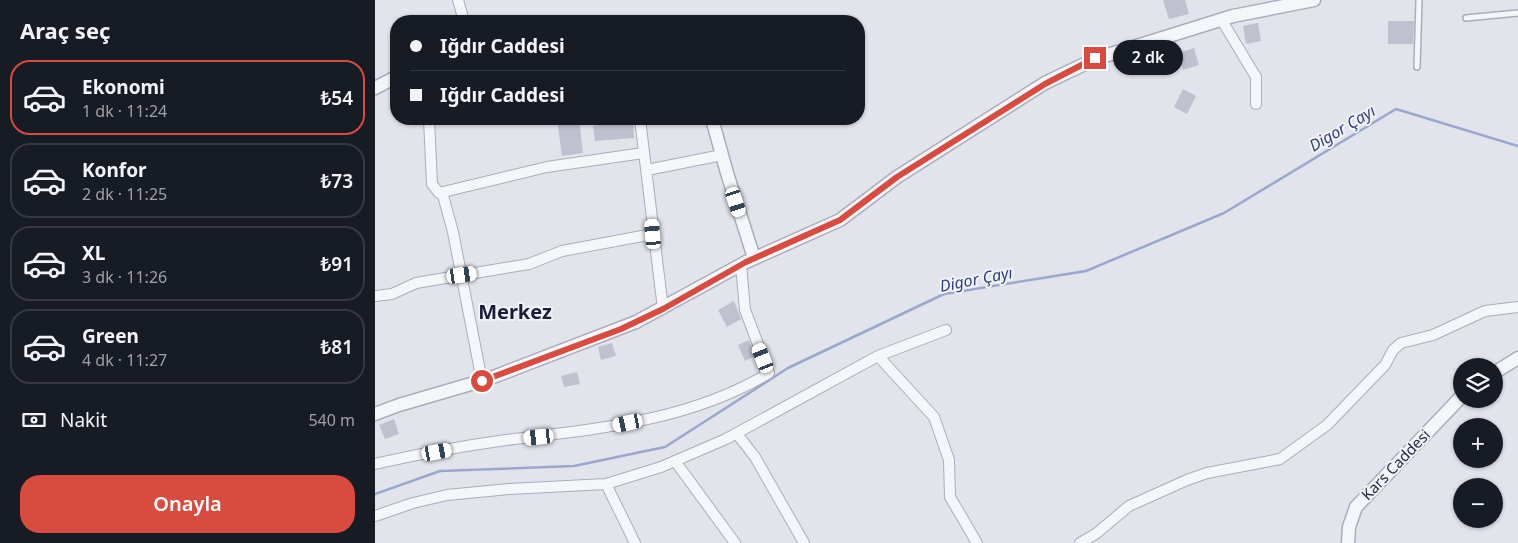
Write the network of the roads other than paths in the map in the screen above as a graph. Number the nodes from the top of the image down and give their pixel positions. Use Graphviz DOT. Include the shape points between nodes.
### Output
graph roads {
  1 [pos="458,0"];
  2 [pos="1314,0"];
  3 [pos="1419,0"];
  4 [pos="1518,13"];
  5 [pos="462,15"];
  6 [pos="1466,18"];
  7 [pos="1221,19"];
  8 [pos="1417,67"];
  9 [pos="390,80"];
  10 [pos="375,88"];
  11 [pos="1256,104"];
  12 [pos="429,125"];
  13 [pos="641,125"];
  14 [pos="714,125"];
  15 [pos="643,153"];
  16 [pos="722,155"];
  17 [pos="647,170"];
  18 [pos="442,192"];
  19 [pos="653,234"];
  20 [pos="754,258"];
  21 [pos="741,265"];
  22 [pos="462,275"];
  23 [pos="375,296"];
  24 [pos="1518,307"];
  25 [pos="663,309"];
  26 [pos="946,330"];
  27 [pos="878,356"];
  28 [pos="1518,358"];
  29 [pos="1503,367"];
  30 [pos="482,381"];
  31 [pos="1453,405"];
  32 [pos="375,414"];
  33 [pos="737,434"];
  34 [pos="675,462"];
  35 [pos="375,464"];
  36 [pos="606,484"];
  37 [pos="375,516"];
  38 [pos="635,543"];
  39 [pos="735,543"];
  40 [pos="804,543"];
  41 [pos="977,543"];
  42 [pos="1080,543"];
  43 [pos="1348,543"];
  1 -- 5 [label="street"];
  2 -- 7 [label="street"];
  3 -- 8 [label="lane"];
  4 -- 6 [label="lane"];
  7 -- 11 [label="street" via="1255,77"];
  7 -- 20 [label="street" via="1095,58 1045,84 897,177 840,220"];
  9 -- 10 [label="street"];
  12 -- 18 [label="street" via="432,184 435,191"];
  13 -- 15 [label="street"];
  14 -- 16 [label="street"];
  15 -- 17 [label="street"];
  15 -- 18 [label="street" via="547,167"];
  16 -- 17 [label="street"];
  16 -- 20 [label="street"];
  17 -- 19 [label="street"];
  18 -- 22 [label="street"];
  19 -- 22 [label="street" via="562,251 529,264"];
  19 -- 25 [label="street"];
  20 -- 21 [label="street"];
  21 -- 25 [label="street"];
  21 -- 35 [label="street" via="745,310 769,373 743,389 685,410 598,430 505,440"];
  22 -- 23 [label="street"];
  22 -- 30 [label="street"];
  24 -- 42 [label="street" via="1485,311 1433,335 1401,343 1385,365 1327,425 1280,459 1187,480 1129,506"];
  25 -- 30 [label="street" via="621,329"];
  26 -- 27 [label="street"];
  27 -- 33 [label="street"];
  27 -- 41 [label="street" via="934,417 949,460 951,497"];
  28 -- 29 [label="street"];
  30 -- 32 [label="street"];
  31 -- 43 [label="street, Kars Caddesi" via="1356,507"];
  33 -- 34 [label="street"];
  33 -- 40 [label="street" via="755,457"];
  34 -- 36 [label="street"];
  34 -- 39 [label="street"];
  36 -- 37 [label="street" via="447,495"];
  36 -- 38 [label="street"];
}
